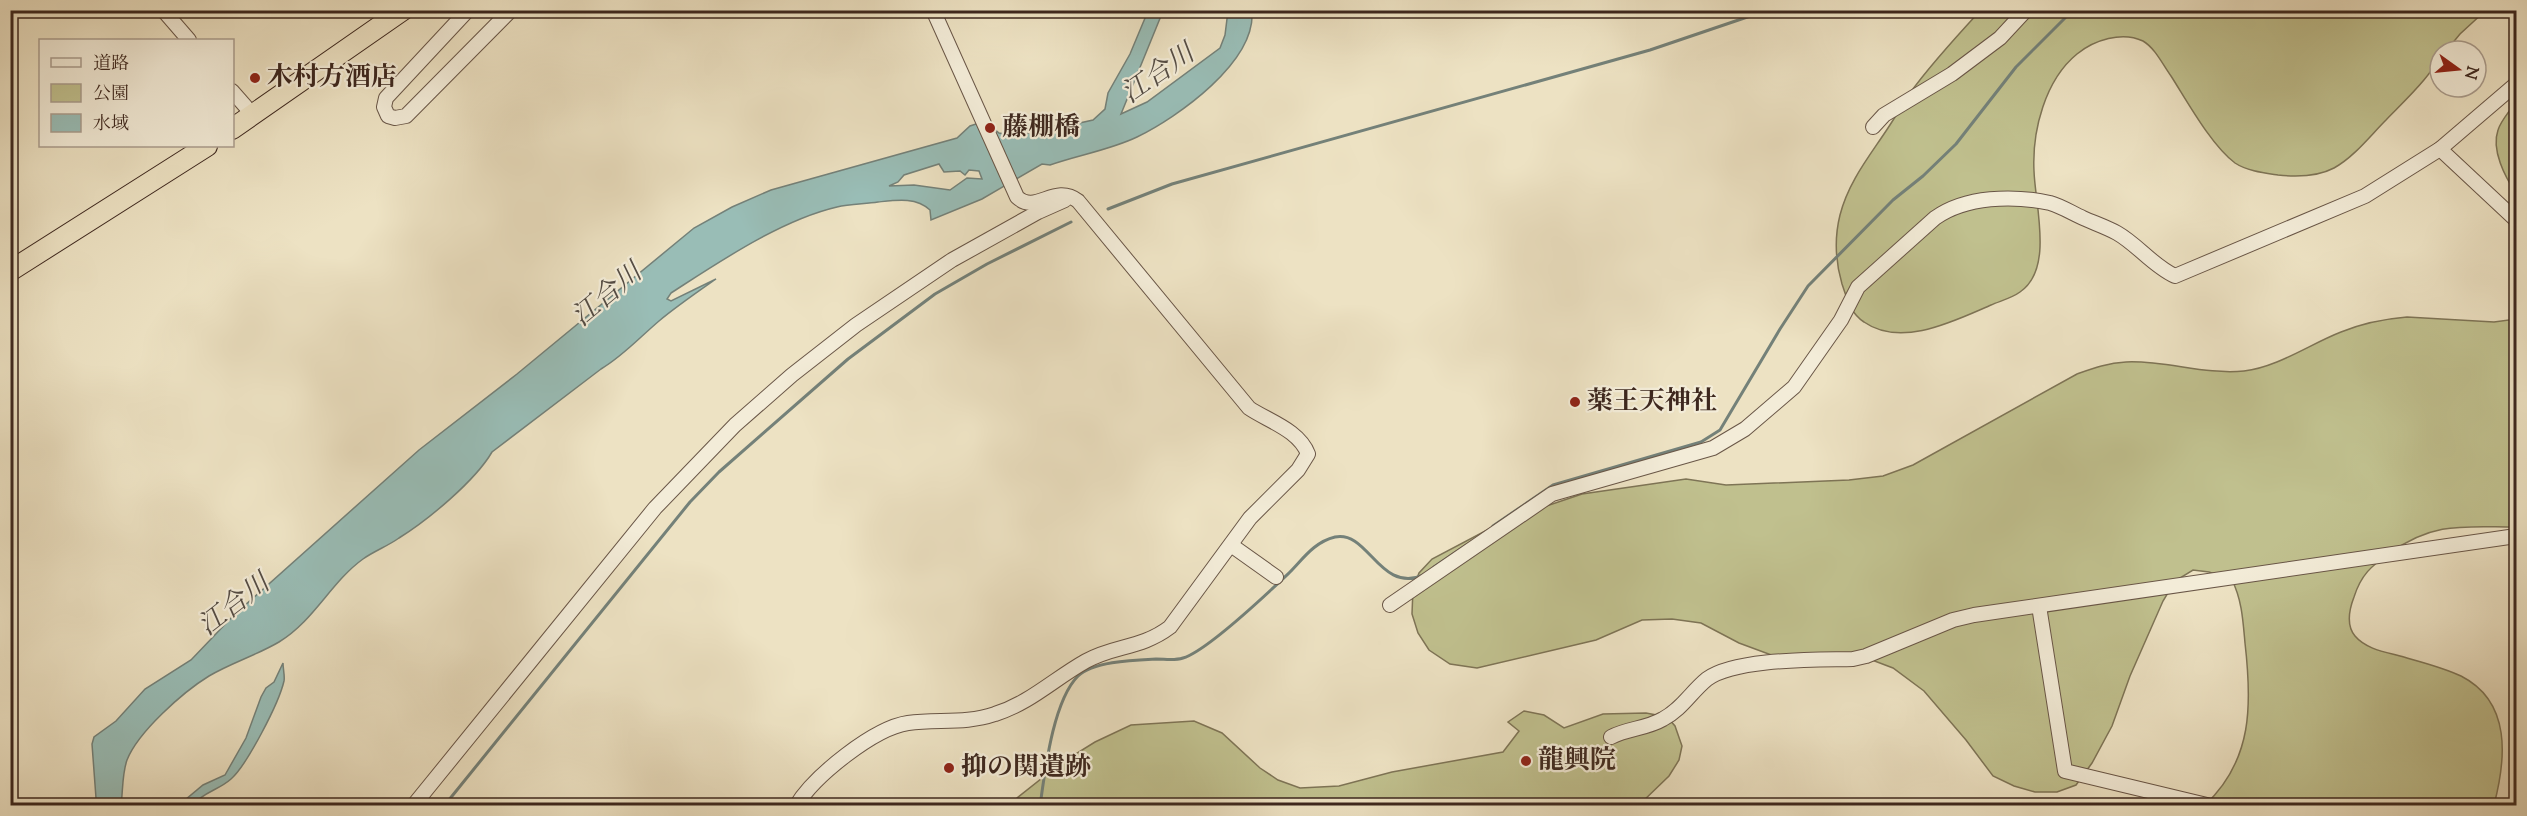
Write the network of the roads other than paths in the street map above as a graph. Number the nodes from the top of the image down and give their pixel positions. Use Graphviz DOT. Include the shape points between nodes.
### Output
graph roads {
  1 [pos="163,10"];
  2 [pos="403,10"];
  3 [pos="468,10"];
  4 [pos="511,10"];
  5 [pos="933,10"];
  6 [pos="2026,10"];
  7 [pos="387,17"];
  8 [pos="188,39"];
  9 [pos="2517,84"];
  10 [pos="234,93"];
  11 [pos="253,115"];
  12 [pos="1874,127"];
  13 [pos="234,128"];
  14 [pos="205,147"];
  15 [pos="2440,149"];
  16 [pos="1073,197"];
  17 [pos="2517,220"];
  18 [pos="10,272"];
  19 [pos="2517,536"];
  20 [pos="1231,545"];
  21 [pos="1276,577"];
  22 [pos="1390,605"];
  23 [pos="2039,606"];
  24 [pos="1611,737"];
  25 [pos="413,806"];
  26 [pos="796,806"];
  27 [pos="2211,806"];
  1 -- 8 [label="street"];
  2 -- 7 [label="highway"];
  3 -- 4 [label="street" via="386,98 388,116 405,116"];
  5 -- 16 [label="street" via="1017,197 1030,204 1057,194"];
  6 -- 12 [label="street" via="2000,38 1952,74 1884,115"];
  7 -- 11 [label="highway"];
  9 -- 15 [label="street"];
  10 -- 11 [label="street"];
  11 -- 13 [label="highway"];
  14 -- 18 [label="highway"];
  15 -- 17 [label="street"];
  15 -- 22 [label="street" via="2365,196 2175,276 2162,271 2116,232 2051,203 1973,201 1948,209 1858,288 1841,320 1794,387 1744,429 1713,448 1552,494"];
  16 -- 20 [label="street" via="1249,408 1285,428 1305,447 1308,454 1298,470 1250,518"];
  16 -- 25 [label="street" via="1038,212 933,273 856,325 735,425 655,508"];
  19 -- 23 [label="street"];
  20 -- 21 [label="street"];
  20 -- 26 [label="street" via="1170,627 1155,639 1087,661 1016,707 969,721 909,723 882,732 821,775"];
  23 -- 24 [label="street" via="1953,620 1853,659 1738,667 1708,678 1675,713 1649,727 1629,729"];
  23 -- 27 [label="street" via="2065,771"];
}
